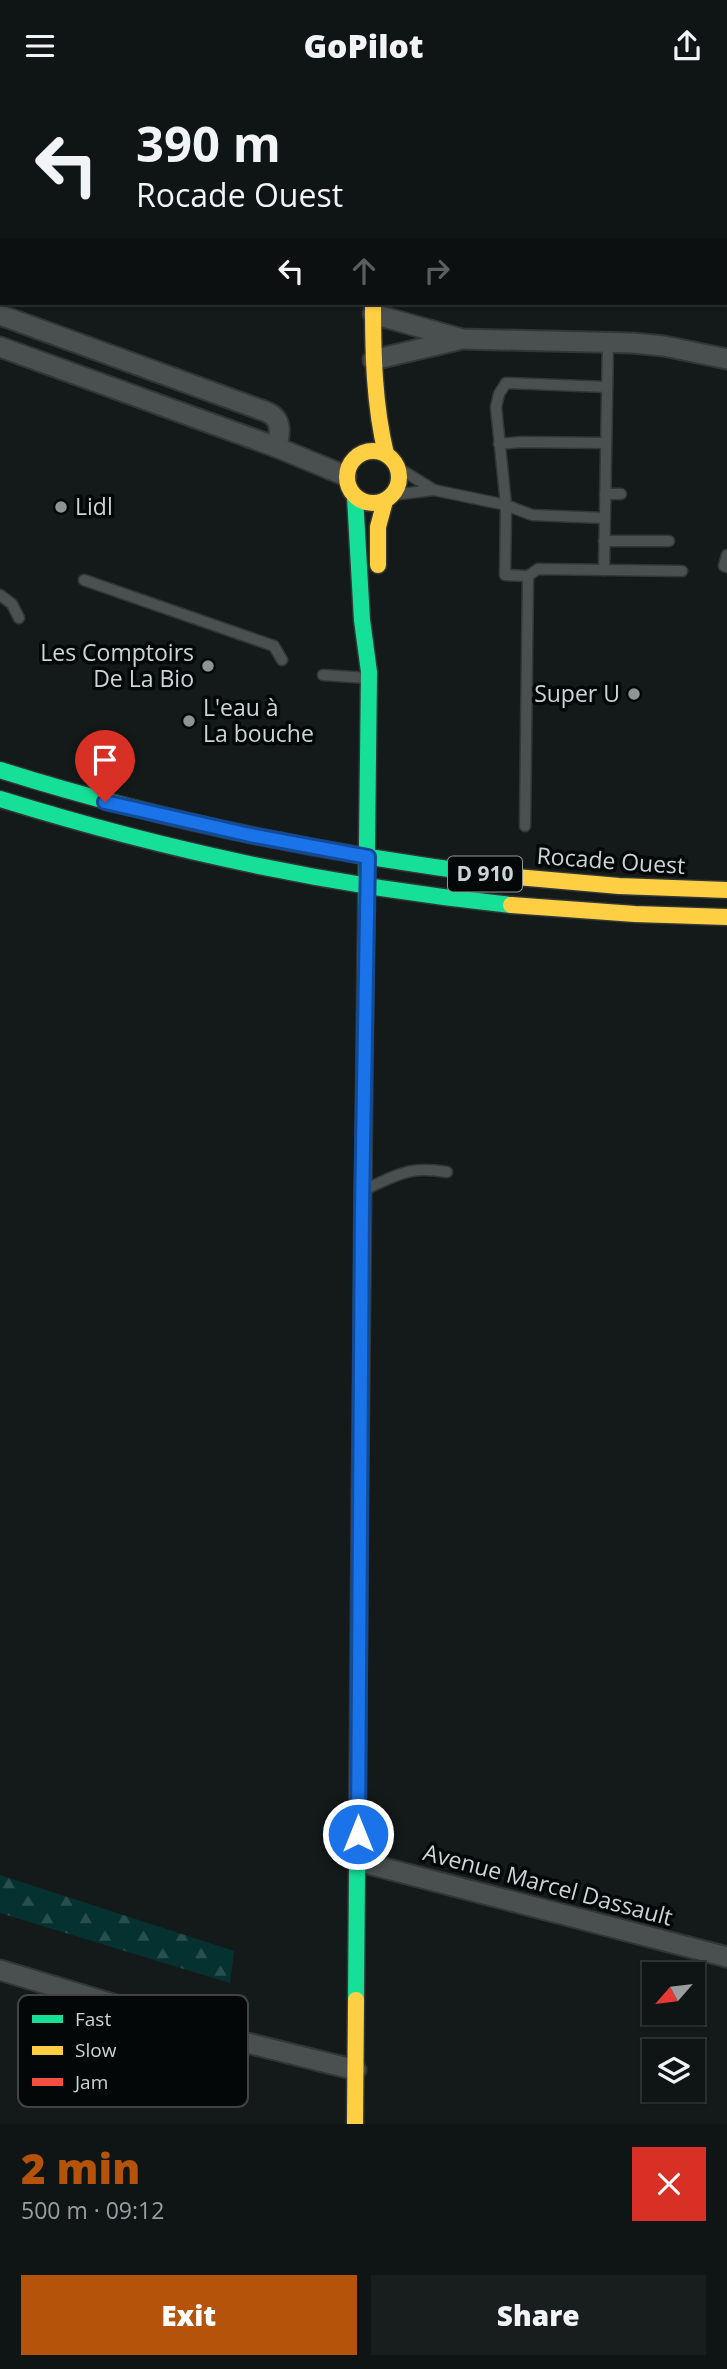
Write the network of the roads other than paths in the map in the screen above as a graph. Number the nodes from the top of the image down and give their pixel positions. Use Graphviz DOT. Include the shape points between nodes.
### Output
graph roads {
  1 [pos="373,309"];
  2 [pos="0,315"];
  3 [pos="462,339"];
  4 [pos="608,342"];
  5 [pos="0,348"];
  6 [pos="727,359"];
  7 [pos="373,360"];
  8 [pos="607,387"];
  9 [pos="606,443"];
  10 [pos="499,444"];
  11 [pos="276,447"];
  12 [pos="359,454"];
  13 [pos="386,454"];
  14 [pos="397,467"];
  15 [pos="346,476"];
  16 [pos="434,490"];
  17 [pos="605,494"];
  18 [pos="621,494"];
  19 [pos="355,497"];
  20 [pos="388,498"];
  21 [pos="506,505"];
  22 [pos="604,518"];
  23 [pos="604,541"];
  24 [pos="669,541"];
  25 [pos="727,555"];
  26 [pos="727,567"];
  27 [pos="604,570"];
  28 [pos="682,571"];
  29 [pos="528,576"];
  30 [pos="84,580"];
  31 [pos="378,585"];
  32 [pos="0,595"];
  33 [pos="378,611"];
  34 [pos="19,618"];
  35 [pos="282,660"];
  36 [pos="323,675"];
  37 [pos="369,675"];
  38 [pos="0,770"];
  39 [pos="0,799"];
  40 [pos="524,826"];
  41 [pos="368,857"];
  42 [pos="368,886"];
  43 [pos="727,890"];
  44 [pos="727,917"];
  45 [pos="447,1171"];
  46 [pos="362,1190"];
  47 [pos="357,1861"];
  48 [pos="727,1958"];
  49 [pos="0,1970"];
  50 [pos="83,1995"];
  51 [pos="248,2043"];
  52 [pos="356,2070"];
  53 [pos="355,2124"];
  1 -- 3 [label="street"];
  1 -- 7 [label="main road"];
  2 -- 11 [label="street" via="274,415 280,437"];
  3 -- 4 [label="street"];
  3 -- 7 [label="street"];
  4 -- 6 [label="street" via="664,346"];
  4 -- 8 [label="lane"];
  5 -- 11 [label="street"];
  7 -- 12 [label="main road"];
  7 -- 13 [label="main road"];
  8 -- 9 [label="lane"];
  8 -- 10 [label="lane" via="506,383 496,407"];
  9 -- 10 [label="lane"];
  9 -- 17 [label="lane"];
  10 -- 21 [label="lane"];
  11 -- 15 [label="street"];
  12 -- 13 [label="main road"];
  12 -- 15 [label="main road"];
  13 -- 14 [label="main road"];
  14 -- 16 [label="lane"];
  14 -- 20 [label="main road" via="399,480"];
  15 -- 19 [label="main road"];
  16 -- 20 [label="lane"];
  16 -- 21 [label="lane"];
  17 -- 18 [label="lane"];
  17 -- 22 [label="lane"];
  19 -- 20 [label="main road" via="368,503"];
  19 -- 37 [label="main road"];
  20 -- 31 [label="main road" via="378,527"];
  21 -- 22 [label="lane" via="532,515"];
  21 -- 29 [label="lane" via="505,575"];
  22 -- 23 [label="lane"];
  23 -- 24 [label="lane"];
  23 -- 27 [label="lane"];
  25 -- 26 [label="lane"];
  27 -- 28 [label="lane"];
  27 -- 29 [label="lane" via="538,569"];
  29 -- 40 [label="lane"];
  30 -- 35 [label="lane" via="274,646"];
  32 -- 34 [label="lane" via="12,604"];
  33 -- 37 [label="main road" via="378,638"];
  36 -- 37 [label="lane"];
  37 -- 41 [label="main road"];
  38 -- 41 [label="main road, Rocade Ouest / D 910" via="105,802"];
  39 -- 42 [label="main road, D 910" via="144,841"];
  41 -- 42 [label="main road"];
  41 -- 43 [label="main road, Rocade Ouest / D 910" via="602,885"];
  42 -- 44 [label="main road, D 910" via="548,907"];
  42 -- 46 [label="main road"];
  45 -- 46 [label="lane" via="407,1171"];
  46 -- 47 [label="main road"];
  47 -- 48 [label="street, Avenue Marcel Dassault"];
  47 -- 52 [label="main road"];
  49 -- 50 [label="street"];
  51 -- 52 [label="street"];
  52 -- 53 [label="main road"];
}
